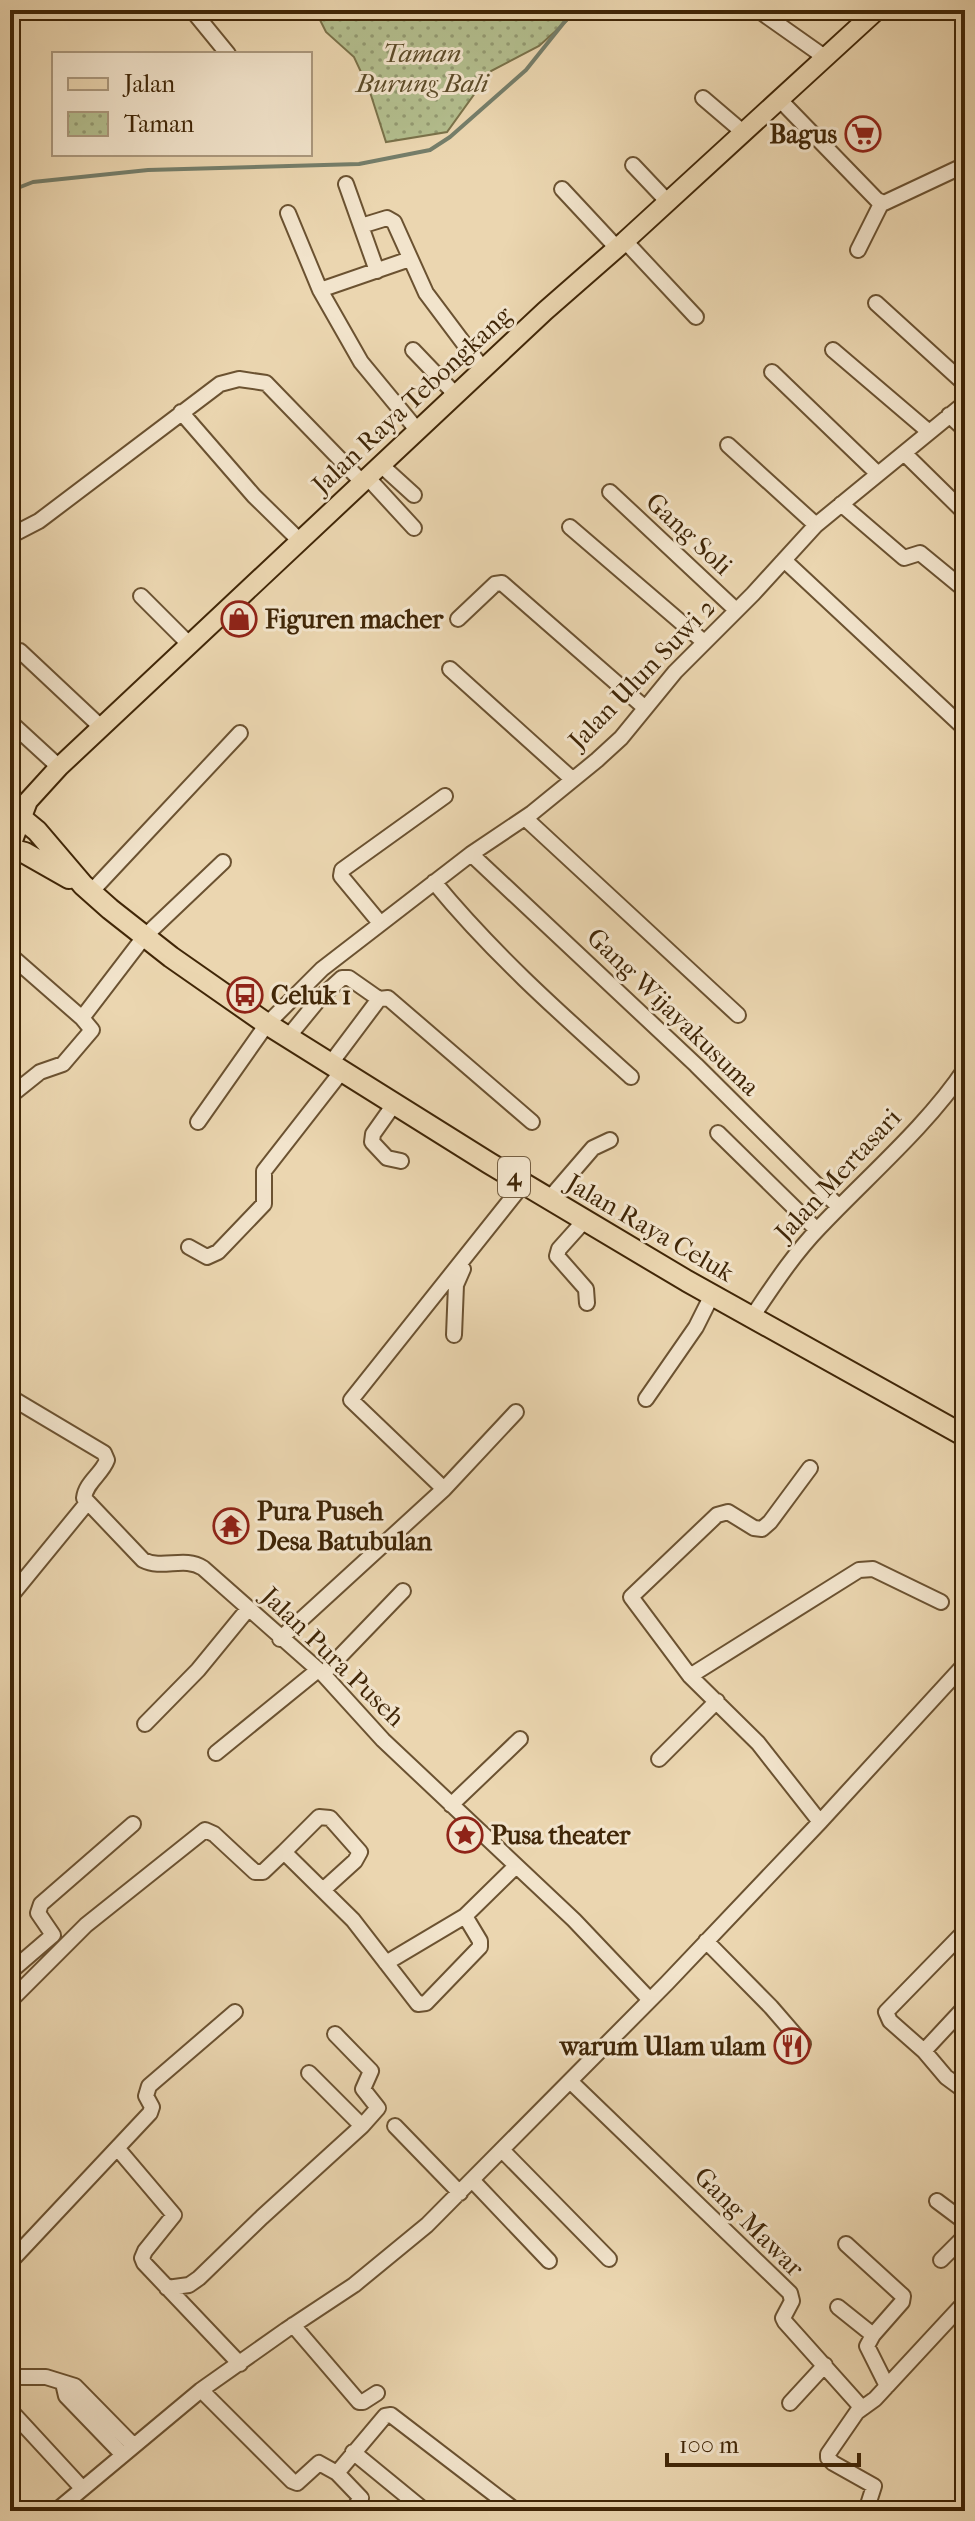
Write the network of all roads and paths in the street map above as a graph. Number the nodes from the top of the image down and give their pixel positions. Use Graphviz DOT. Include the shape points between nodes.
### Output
graph roads {
  1 [pos="192,10"];
  2 [pos="758,10"];
  3 [pos="877,10"];
  4 [pos="226,52"];
  5 [pos="826,58"];
  6 [pos="703,98"];
  7 [pos="780,100"];
  8 [pos="744,133"];
  9 [pos="633,165"];
  10 [pos="965,165"];
  11 [pos="346,184"];
  12 [pos="562,189"];
  13 [pos="668,202"];
  14 [pos="882,202"];
  15 [pos="288,213"];
  16 [pos="361,226"];
  17 [pos="621,245"];
  18 [pos="858,250"];
  19 [pos="410,259"];
  20 [pos="377,271"];
  21 [pos="320,290"];
  22 [pos="876,303"];
  23 [pos="696,317"];
  24 [pos="413,350"];
  25 [pos="833,350"];
  26 [pos="483,369"];
  27 [pos="772,372"];
  28 [pos="965,384"];
  29 [pos="456,395"];
  30 [pos="965,403"];
  31 [pos="181,412"];
  32 [pos="949,415"];
  33 [pos="965,430"];
  34 [pos="418,431"];
  35 [pos="928,431"];
  36 [pos="728,445"];
  37 [pos="904,453"];
  38 [pos="877,473"];
  39 [pos="371,476"];
  40 [pos="610,492"];
  41 [pos="414,495"];
  42 [pos="841,504"];
  43 [pos="965,513"];
  44 [pos="816,525"];
  45 [pos="570,527"];
  46 [pos="414,528"];
  47 [pos="10,536"];
  48 [pos="299,540"];
  49 [pos="784,560"];
  50 [pos="965,590"];
  51 [pos="141,596"];
  52 [pos="736,610"];
  53 [pos="458,619"];
  54 [pos="704,642"];
  55 [pos="189,644"];
  56 [pos="20,651"];
  57 [pos="450,669"];
  58 [pos="644,707"];
  59 [pos="10,722"];
  60 [pos="101,727"];
  61 [pos="963,727"];
  62 [pos="240,733"];
  63 [pos="59,767"];
  64 [pos="572,779"];
  65 [pos="445,796"];
  66 [pos="15,818"];
  67 [pos="525,818"];
  68 [pos="10,848"];
  69 [pos="471,854"];
  70 [pos="223,862"];
  71 [pos="434,882"];
  72 [pos="87,889"];
  73 [pos="380,923"];
  74 [pos="144,937"];
  75 [pos="10,955"];
  76 [pos="379,999"];
  77 [pos="738,1015"];
  78 [pos="82,1018"];
  79 [pos="267,1024"];
  80 [pos="288,1037"];
  81 [pos="336,1067"];
  82 [pos="963,1076"];
  83 [pos="631,1077"];
  84 [pos="10,1096"];
  85 [pos="390,1110"];
  86 [pos="198,1122"];
  87 [pos="532,1122"];
  88 [pos="718,1133"];
  89 [pos="610,1140"];
  90 [pos="401,1161"];
  91 [pos="535,1190"];
  92 [pos="839,1207"];
  93 [pos="585,1220"];
  94 [pos="817,1230"];
  95 [pos="189,1247"];
  96 [pos="712,1295"];
  97 [pos="587,1303"];
  98 [pos="752,1317"];
  99 [pos="454,1335"];
  100 [pos="10,1397"];
  101 [pos="646,1399"];
  102 [pos="516,1412"];
  103 [pos="965,1436"];
  104 [pos="810,1468"];
  105 [pos="444,1489"];
  106 [pos="87,1503"];
  107 [pos="403,1591"];
  108 [pos="10,1597"];
  109 [pos="941,1602"];
  110 [pos="248,1609"];
  111 [pos="280,1639"];
  112 [pos="965,1664"];
  113 [pos="321,1672"];
  114 [pos="690,1676"];
  115 [pos="717,1701"];
  116 [pos="145,1724"];
  117 [pos="520,1739"];
  118 [pos="216,1753"];
  119 [pos="659,1759"];
  120 [pos="451,1805"];
  121 [pos="820,1822"];
  122 [pos="133,1824"];
  123 [pos="284,1852"];
  124 [pos="515,1867"];
  125 [pos="323,1890"];
  126 [pos="465,1916"];
  127 [pos="965,1931"];
  128 [pos="706,1941"];
  129 [pos="386,1963"];
  130 [pos="12,1967"];
  131 [pos="650,2000"];
  132 [pos="10,2001"];
  133 [pos="965,2007"];
  134 [pos="235,2012"];
  135 [pos="335,2034"];
  136 [pos="803,2044"];
  137 [pos="924,2051"];
  138 [pos="309,2073"];
  139 [pos="570,2081"];
  140 [pos="965,2091"];
  141 [pos="362,2126"];
  142 [pos="395,2126"];
  143 [pos="118,2149"];
  144 [pos="502,2150"];
  145 [pos="472,2180"];
  146 [pos="460,2193"];
  147 [pos="937,2201"];
  148 [pos="965,2222"];
  149 [pos="965,2236"];
  150 [pos="846,2244"];
  151 [pos="609,2259"];
  152 [pos="941,2260"];
  153 [pos="549,2261"];
  154 [pos="10,2262"];
  155 [pos="167,2288"];
  156 [pos="965,2302"];
  157 [pos="838,2307"];
  158 [pos="293,2325"];
  159 [pos="873,2335"];
  160 [pos="240,2364"];
  161 [pos="825,2365"];
  162 [pos="10,2377"];
  163 [pos="887,2386"];
  164 [pos="201,2390"];
  165 [pos="377,2393"];
  166 [pos="790,2403"];
  167 [pos="862,2408"];
  168 [pos="10,2410"];
  169 [pos="128,2450"];
  170 [pos="353,2452"];
  171 [pos="337,2473"];
  172 [pos="82,2488"];
  173 [pos="511,2507"];
  174 [pos="56,2511"];
  175 [pos="352,2511"];
  176 [pos="425,2511"];
  177 [pos="866,2511"];
  1 -- 4 [label="street"];
  2 -- 5 [label="street"];
  3 -- 5 [label="main road, Jalan Raya Tebongkang"];
  5 -- 7 [label="main road, Jalan Raya Tebongkang"];
  6 -- 8 [label="street"];
  7 -- 8 [label="main road, Jalan Raya Tebongkang"];
  7 -- 14 [label="street"];
  8 -- 13 [label="main road, Jalan Raya Tebongkang"];
  9 -- 13 [label="street"];
  10 -- 14 [label="street"];
  11 -- 16 [label="street"];
  12 -- 17 [label="street"];
  13 -- 17 [label="main road, Jalan Raya Tebongkang"];
  14 -- 18 [label="street"];
  15 -- 21 [label="street"];
  16 -- 19 [label="street" via="391,219"];
  16 -- 20 [label="street"];
  17 -- 23 [label="street"];
  17 -- 26 [label="main road, Jalan Raya Tebongkang"];
  19 -- 20 [label="street"];
  19 -- 26 [label="street" via="426,293"];
  20 -- 21 [label="street"];
  21 -- 34 [label="street" via="369,374"];
  22 -- 28 [label="street"];
  24 -- 29 [label="street"];
  25 -- 35 [label="street"];
  26 -- 29 [label="main road, Jalan Raya Tebongkang"];
  27 -- 38 [label="street"];
  29 -- 34 [label="main road, Jalan Raya Tebongkang"];
  30 -- 32 [label="street, Jalan Ulun Suwi 2"];
  31 -- 39 [label="street" via="220,384 239,379 266,383"];
  31 -- 47 [label="street" via="39,521"];
  31 -- 48 [label="street"];
  32 -- 33 [label="street"];
  32 -- 35 [label="street, Jalan Ulun Suwi 2"];
  34 -- 39 [label="main road, Jalan Raya Tebongkang"];
  35 -- 37 [label="street, Jalan Ulun Suwi 2"];
  36 -- 44 [label="street"];
  37 -- 38 [label="street, Jalan Ulun Suwi 2"];
  37 -- 43 [label="street"];
  38 -- 42 [label="street, Jalan Ulun Suwi 2"];
  39 -- 41 [label="street"];
  39 -- 46 [label="street"];
  39 -- 48 [label="main road, Jalan Raya Tebongkang"];
  40 -- 52 [label="street, Gang Soli"];
  42 -- 44 [label="street, Jalan Ulun Suwi 2"];
  42 -- 50 [label="street" via="904,558 920,553"];
  44 -- 49 [label="street, Jalan Ulun Suwi 2"];
  45 -- 54 [label="street"];
  48 -- 55 [label="main road, Jalan Raya Tebongkang"];
  49 -- 52 [label="street, Jalan Ulun Suwi 2"];
  49 -- 61 [label="street"];
  51 -- 55 [label="street"];
  52 -- 54 [label="street, Jalan Ulun Suwi 2"];
  53 -- 58 [label="street" via="502,583"];
  54 -- 58 [label="street, Jalan Ulun Suwi 2"];
  55 -- 60 [label="main road, Jalan Raya Tebongkang"];
  56 -- 60 [label="street"];
  57 -- 64 [label="street"];
  58 -- 64 [label="street, Jalan Ulun Suwi 2" via="621,738"];
  59 -- 63 [label="street"];
  60 -- 63 [label="main road, Jalan Raya Tebongkang"];
  62 -- 72 [label="street"];
  63 -- 66 [label="main road, Jalan Raya Tebongkang"];
  64 -- 67 [label="street, Jalan Ulun Suwi 2"];
  65 -- 73 [label="street" via="342,870 346,884"];
  66 -- 68 [label="main road, Jalan Raya Tebongkang"];
  66 -- 72 [label="highway, Jalan Raya Celuk / 4" via="37,831"];
  67 -- 69 [label="street, Jalan Ulun Suwi 2"];
  67 -- 77 [label="street"];
  68 -- 72 [label="highway, Jalan Raya Celuk / 4"];
  69 -- 71 [label="street, Jalan Ulun Suwi 2"];
  69 -- 92 [label="street, Gang Wijayakusuma"];
  70 -- 74 [label="street"];
  71 -- 73 [label="street, Jalan Ulun Suwi 2"];
  71 -- 83 [label="street" via="526,983"];
  72 -- 74 [label="highway, Jalan Raya Celuk / 4"];
  73 -- 79 [label="street, Jalan Ulun Suwi 2" via="322,969"];
  74 -- 78 [label="street"];
  74 -- 79 [label="highway, Jalan Raya Celuk / 4"];
  75 -- 78 [label="street"];
  76 -- 80 [label="street" via="342,978"];
  76 -- 81 [label="street"];
  76 -- 87 [label="street" via="388,998"];
  78 -- 84 [label="street" via="92,1031 68,1060 40,1072"];
  79 -- 80 [label="highway, Jalan Raya Celuk / 4"];
  79 -- 86 [label="street, Jalan Ulun Suwi 2"];
  80 -- 81 [label="highway, Jalan Raya Celuk / 4"];
  81 -- 91 [label="highway, Jalan Raya Celuk / 4"];
  81 -- 95 [label="street" via="264,1171 264,1204 218,1252 207,1257"];
  82 -- 92 [label="street, Jalan Mertasari"];
  85 -- 90 [label="street" via="372,1142 387,1158"];
  88 -- 94 [label="street"];
  89 -- 91 [label="street"];
  91 -- 93 [label="highway, Jalan Raya Celuk / 4"];
  91 -- 99 [label="street" via="460,1272"];
  91 -- 105 [label="street" via="351,1400"];
  92 -- 94 [label="street, Jalan Mertasari"];
  93 -- 96 [label="highway, Jalan Raya Celuk / 4"];
  93 -- 97 [label="street" via="557,1256 586,1289"];
  94 -- 98 [label="street, Jalan Mertasari"];
  96 -- 98 [label="highway, Jalan Raya Celuk / 4"];
  96 -- 101 [label="street"];
  98 -- 103 [label="highway, Jalan Raya Celuk / 4"];
  100 -- 106 [label="street" via="106,1456 106,1465 85,1490"];
  102 -- 105 [label="street"];
  104 -- 114 [label="street" via="762,1529 728,1512 717,1515 633,1593 636,1607"];
  105 -- 111 [label="street"];
  106 -- 108 [label="street"];
  106 -- 110 [label="street, Jalan Pura Puseh" via="143,1560 152,1565 196,1564"];
  107 -- 113 [label="street"];
  109 -- 114 [label="street" via="899,1579 873,1569 859,1570"];
  110 -- 111 [label="street, Jalan Pura Puseh"];
  110 -- 116 [label="street"];
  111 -- 113 [label="street, Jalan Pura Puseh"];
  112 -- 121 [label="street"];
  113 -- 118 [label="street"];
  113 -- 120 [label="street, Jalan Pura Puseh"];
  114 -- 115 [label="street"];
  115 -- 119 [label="street"];
  115 -- 121 [label="street"];
  117 -- 120 [label="street"];
  120 -- 124 [label="street, Jalan Pura Puseh"];
  121 -- 128 [label="street"];
  122 -- 130 [label="street" via="41,1904 38,1913 53,1935"];
  123 -- 125 [label="street"];
  123 -- 125 [label="street" via="312,1822 330,1818 360,1852"];
  123 -- 132 [label="street" via="259,1873 214,1834 197,1834 86,1925"];
  124 -- 126 [label="street"];
  124 -- 131 [label="street, Jalan Pura Puseh"];
  125 -- 129 [label="street"];
  126 -- 129 [label="street"];
  126 -- 129 [label="street" via="480,1947 426,2003 415,2001"];
  127 -- 137 [label="street" via="886,2012"];
  128 -- 131 [label="street"];
  128 -- 136 [label="street"];
  131 -- 139 [label="street"];
  133 -- 137 [label="street"];
  134 -- 143 [label="street" via="149,2086 151,2111"];
  135 -- 141 [label="street" via="371,2071 363,2089 378,2108"];
  137 -- 140 [label="street"];
  138 -- 141 [label="street"];
  139 -- 144 [label="street"];
  139 -- 161 [label="street, Gang Mawar" via="790,2293 792,2301 783,2318"];
  141 -- 155 [label="street" via="199,2278"];
  142 -- 146 [label="street"];
  143 -- 154 [label="street"];
  143 -- 155 [label="street" via="174,2215 142,2258"];
  144 -- 145 [label="street"];
  144 -- 151 [label="street"];
  145 -- 146 [label="street"];
  145 -- 153 [label="street"];
  146 -- 158 [label="street" via="376,2269"];
  147 -- 148 [label="street"];
  149 -- 152 [label="street"];
  150 -- 159 [label="street" via="903,2296"];
  155 -- 160 [label="street"];
  156 -- 163 [label="street"];
  157 -- 159 [label="street"];
  158 -- 160 [label="street"];
  158 -- 165 [label="street" via="355,2399 363,2402"];
  159 -- 163 [label="street" via="868,2353"];
  160 -- 164 [label="street"];
  161 -- 166 [label="street"];
  161 -- 167 [label="street, Gang Mawar"];
  162 -- 169 [label="street" via="46,2377 75,2386"];
  163 -- 167 [label="street"];
  164 -- 169 [label="street"];
  164 -- 171 [label="street" via="292,2481 299,2482 319,2463"];
  167 -- 177 [label="street" via="828,2458 874,2486"];
  168 -- 172 [label="street"];
  169 -- 172 [label="street"];
  170 -- 171 [label="street"];
  170 -- 173 [label="street" via="385,2416 396,2417"];
  170 -- 176 [label="street"];
  171 -- 175 [label="street" via="361,2498"];
  172 -- 174 [label="street"];
}
